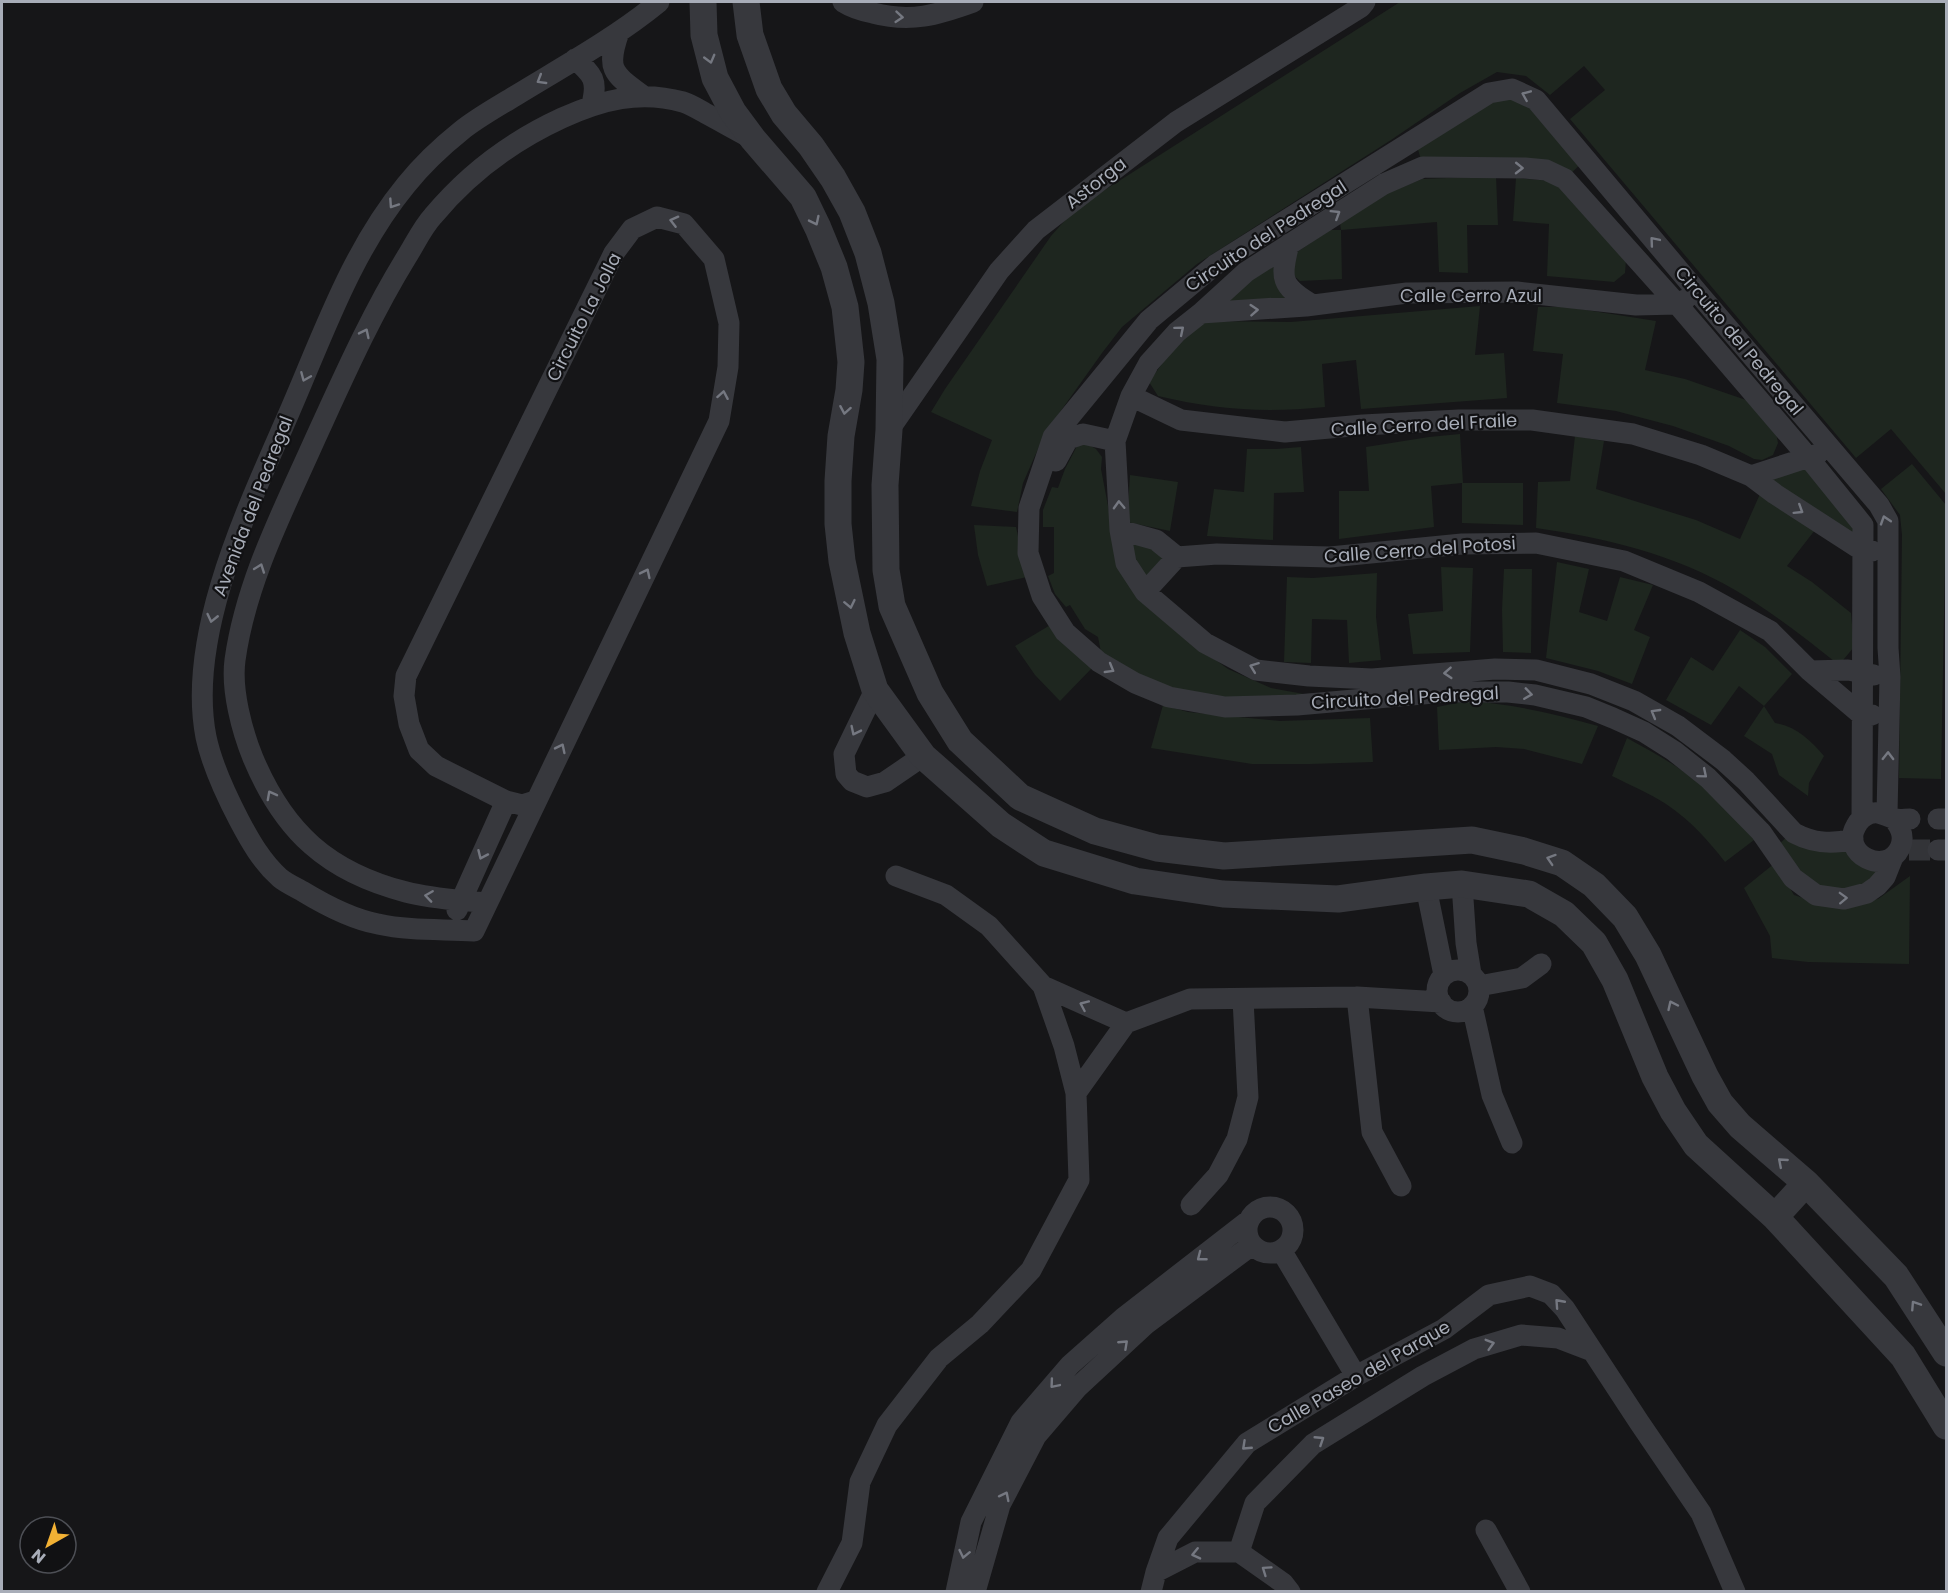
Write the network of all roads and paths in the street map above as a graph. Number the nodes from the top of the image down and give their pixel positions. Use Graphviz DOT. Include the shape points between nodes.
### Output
graph roads {
  1 [pos="660,2"];
  2 [pos="703,2"];
  3 [pos="746,2"];
  4 [pos="843,2"];
  5 [pos="973,2"];
  6 [pos="1365,2"];
  7 [pos="619,32"];
  8 [pos="575,59"];
  9 [pos="642,95"];
  10 [pos="592,104"];
  11 [pos="784,114"];
  12 [pos="753,140"];
  13 [pos="1289,244"];
  14 [pos="1699,294"];
  15 [pos="1677,304"];
  16 [pos="1310,306"];
  17 [pos="1202,313"];
  18 [pos="1131,396"];
  19 [pos="889,430"];
  20 [pos="1115,441"];
  21 [pos="1832,450"];
  22 [pos="1808,457"];
  23 [pos="1751,476"];
  24 [pos="248,510"];
  25 [pos="278,522"];
  26 [pos="1120,530"];
  27 [pos="1863,551"];
  28 [pos="1888,551"];
  29 [pos="1177,557"];
  30 [pos="1145,592"];
  31 [pos="1065,632"];
  32 [pos="1810,671"];
  33 [pos="1862,675"];
  34 [pos="1890,677"];
  35 [pos="875,690"];
  36 [pos="1889,714"];
  37 [pos="1863,716"];
  38 [pos="923,756"];
  39 [pos="1020,797"];
  40 [pos="506,801"];
  41 [pos="535,801"];
  42 [pos="1897,817"];
  43 [pos="1862,818"];
  44 [pos="1001,825"];
  45 [pos="1787,827"];
  46 [pos="1761,832"];
  47 [pos="1853,839"];
  48 [pos="1775,851"];
  49 [pos="1900,853"];
  50 [pos="896,876"];
  51 [pos="1462,884"];
  52 [pos="1426,886"];
  53 [pos="462,900"];
  54 [pos="487,903"];
  55 [pos="449,929"];
  56 [pos="474,931"];
  57 [pos="1541,964"];
  58 [pos="1444,975"];
  59 [pos="1043,986"];
  60 [pos="1474,989"];
  61 [pos="1357,997"];
  62 [pos="1243,999"];
  63 [pos="1441,1002"];
  64 [pos="1125,1023"];
  65 [pos="1076,1093"];
  66 [pos="1512,1143"];
  67 [pos="1806,1183"];
  68 [pos="1401,1186"];
  69 [pos="1191,1205"];
  70 [pos="1775,1217"];
  71 [pos="1248,1221"];
  72 [pos="1252,1245"];
  73 [pos="1281,1250"];
  74 [pos="1592,1351"];
  75 [pos="1947,1353"];
  76 [pos="1356,1376"];
  77 [pos="1947,1426"];
  78 [pos="1486,1530"];
  79 [pos="1239,1552"];
  80 [pos="1153,1582"];
  81 [pos="827,1592"];
  82 [pos="956,1592"];
  83 [pos="975,1592"];
  84 [pos="1290,1592"];
  85 [pos="1520,1592"];
  86 [pos="1734,1592"];
  1 -- 7 [label="street, Avenida del Pedregal"];
  2 -- 12 [label="street, one-way" via="704,36 715,78"];
  3 -- 11 [label="street" via="759,63"];
  4 -- 5 [label="street, one-way" via="906,19"];
  6 -- 19 [label="street, Astorga" via="1176,122 1036,230 999,271"];
  7 -- 8 [label="street, Avenida del Pedregal"];
  7 -- 9 [label="street" via="612,51 613,69"];
  8 -- 10 [label="street" via="594,78"];
  8 -- 24 [label="street, Avenida del Pedregal, one-way" via="462,130 404,187 349,273"];
  9 -- 10 [label="street, Avenida del Pedregal"];
  9 -- 12 [label="street, Avenida del Pedregal" via="685,102"];
  25 -- 10 [label="street, Avenida del Pedregal, one-way" via="382,298 430,218 466,180 504,150"];
  11 -- 12 [label="street"];
  11 -- 19 [label="street" via="833,178 868,253 890,359"];
  12 -- 35 [label="street, one-way" via="803,197 834,267 845,308 851,362 841,436 838,524 850,603"];
  13 -- 15 [label="street, Circuito del Pedregal, one-way" via="1384,184 1423,167 1546,170 1565,179"];
  13 -- 16 [label="street" via="1283,268 1285,282"];
  13 -- 17 [label="street, Circuito del Pedregal" via="1246,272"];
  14 -- 15 [label="street, Calle Cerro Azul"];
  14 -- 21 [label="street, Circuito del Pedregal"];
  14 -- 31 [label="street, Circuito del Pedregal, one-way" via="1536,100 1512,89 1489,93 1198,278 1149,320 1053,437 1029,508 1028,553 1042,596"];
  15 -- 16 [label="street, Calle Cerro Azul" via="1636,305 1506,292 1407,294"];
  15 -- 22 [label="street, Circuito del Pedregal"];
  17 -- 16 [label="street, Calle Cerro Azul, one-way"];
  18 -- 17 [label="street, Circuito del Pedregal, one-way" via="1149,363 1177,332"];
  18 -- 20 [label="street, Circuito del Pedregal"];
  18 -- 23 [label="street, Calle Cerro del Fraile" via="1181,420 1285,432 1447,421 1532,420 1633,434 1701,455"];
  19 -- 39 [label="street" via="886,570 892,606 930,693 960,741"];
  26 -- 20 [label="street, Circuito del Pedregal, one-way"];
  20 -- 31 [label="street" via="1083,434 1068,439 1054,464 1039,511 1045,570"];
  21 -- 22 [label="street"];
  28 -- 21 [label="street, Circuito del Pedregal, one-way" via="1888,521"];
  22 -- 23 [label="street"];
  22 -- 27 [label="street, Circuito del Pedregal" via="1863,525"];
  23 -- 27 [label="street, Calle Cerro del Fraile, one-way"];
  24 -- 25 [label="street"];
  24 -- 55 [label="street, Avenida del Pedregal, one-way" via="217,595 205,647 202,691 206,736 232,807 252,845 280,878 323,903 377,924 426,931"];
  53 -- 25 [label="street, Avenida del Pedregal, one-way" via="409,893 365,879 338,865 292,826 258,769 245,738 234,664 243,618"];
  26 -- 29 [label="street" via="1156,540"];
  26 -- 30 [label="street, Circuito del Pedregal" via="1126,563"];
  27 -- 28 [label="street"];
  27 -- 33 [label="street, Circuito del Pedregal"];
  28 -- 34 [label="street, Circuito del Pedregal"];
  29 -- 30 [label="street"];
  29 -- 32 [label="street, Calle Cerro del Potosi" via="1330,557 1462,544 1536,543 1624,561 1699,592 1770,631"];
  45 -- 30 [label="street, Circuito del Pedregal, one-way" via="1731,767 1678,726 1634,701 1591,684 1536,670 1495,669 1372,679 1256,670 1205,643"];
  31 -- 46 [label="street, Circuito del Pedregal, one-way" via="1099,662 1135,683 1200,704 1286,705 1445,692 1508,692 1586,708 1644,732 1674,751 1708,778"];
  32 -- 33 [label="street" via="1848,670"];
  32 -- 37 [label="street, Calle Cerro del Potosi"];
  33 -- 34 [label="street"];
  33 -- 37 [label="street, Circuito del Pedregal"];
  34 -- 36 [label="street, Circuito del Pedregal"];
  35 -- 38 [label="street"];
  35 -- 38 [label="street, one-way" via="844,754 846,774 867,787 885,782"];
  36 -- 37 [label="street"];
  42 -- 36 [label="street, Circuito del Pedregal, one-way"];
  37 -- 43 [label="street, Circuito del Pedregal"];
  38 -- 44 [label="street"];
  39 -- 44 [label="street"];
  67 -- 39 [label="street, one-way" via="1720,1103 1648,954 1625,917 1594,885 1562,863 1524,850 1472,840 1224,856 1157,848 1095,831"];
  40 -- 41 [label="street, Circuito La Jolla" via="522,805"];
  41 -- 40 [label="street, Circuito La Jolla, one-way" via="719,421 728,367 729,323 714,259 684,224 657,217 633,229 614,253 406,676 404,696 419,750 436,766"];
  40 -- 53 [label="street, one-way"];
  41 -- 54 [label="street, Circuito La Jolla"];
  42 -- 43 [label="street" via="1878,812"];
  42 -- 49 [label="street" via="1902,834"];
  43 -- 47 [label="street" via="1853,831"];
  44 -- 52 [label="street" via="1056,857 1135,881 1223,894 1338,899"];
  45 -- 46 [label="street"];
  45 -- 47 [label="street, Circuito del Pedregal" via="1803,838 1822,843"];
  45 -- 48 [label="street" via="1788,834 1778,840"];
  46 -- 48 [label="street, Circuito del Pedregal"];
  47 -- 49 [label="street" via="1855,848 1868,860 1885,861"];
  48 -- 49 [label="street, Circuito del Pedregal, one-way" via="1804,888 1816,895 1844,899 1877,886"];
  50 -- 59 [label="street" via="946,895 989,926"];
  51 -- 52 [label="street"];
  51 -- 60 [label="street"];
  51 -- 70 [label="street" via="1529,894 1564,914 1593,943 1615,980 1673,1111 1696,1145"];
  52 -- 58 [label="street"];
  53 -- 54 [label="street, Avenida del Pedregal"];
  53 -- 55 [label="street"];
  54 -- 56 [label="street, Circuito La Jolla"];
  55 -- 56 [label="street, Avenida del Pedregal"];
  57 -- 60 [label="street" via="1522,978"];
  58 -- 60 [label="street" via="1457,970"];
  58 -- 63 [label="street" via="1437,988"];
  64 -- 59 [label="street, one-way"];
  59 -- 65 [label="street"];
  60 -- 63 [label="street" via="1459,1012"];
  60 -- 66 [label="street" via="1492,1095"];
  61 -- 62 [label="street"];
  61 -- 63 [label="street"];
  61 -- 68 [label="street" via="1372,1132"];
  62 -- 64 [label="street" via="1190,999"];
  62 -- 69 [label="street" via="1248,1097 1237,1139 1218,1175"];
  64 -- 65 [label="street"];
  65 -- 81 [label="street" via="1078,1180 1031,1270 980,1324 939,1359 887,1425 860,1482 852,1543"];
  67 -- 70 [label="street"];
  75 -- 67 [label="street, one-way" via="1896,1276"];
  70 -- 77 [label="street" via="1903,1356"];
  71 -- 72 [label="street"];
  71 -- 73 [label="street" via="1258,1209 1266,1207 1274,1206 1288,1215 1292,1238"];
  71 -- 82 [label="street, one-way" via="1123,1318 1070,1365 1021,1422 970,1522"];
  72 -- 73 [label="street" via="1265,1253"];
  83 -- 72 [label="street, one-way" via="1000,1505 1036,1436 1078,1387 1146,1324"];
  73 -- 76 [label="street"];
  74 -- 76 [label="street, Calle Paseo del Parque, one-way" via="1551,1294 1530,1286 1489,1295 1444,1329"];
  79 -- 74 [label="street, Calle Paseo del Parque, one-way" via="1255,1503 1313,1444 1423,1376 1474,1349 1521,1335 1558,1338"];
  74 -- 86 [label="street, Calle Paseo del Parque" via="1701,1513"];
  76 -- 80 [label="street, Calle Paseo del Parque, one-way" via="1247,1443 1168,1538"];
  78 -- 85 [label="street"];
  79 -- 80 [label="street, Calle Paseo del Parque, one-way" via="1195,1552"];
  84 -- 79 [label="street, one-way"];
}
